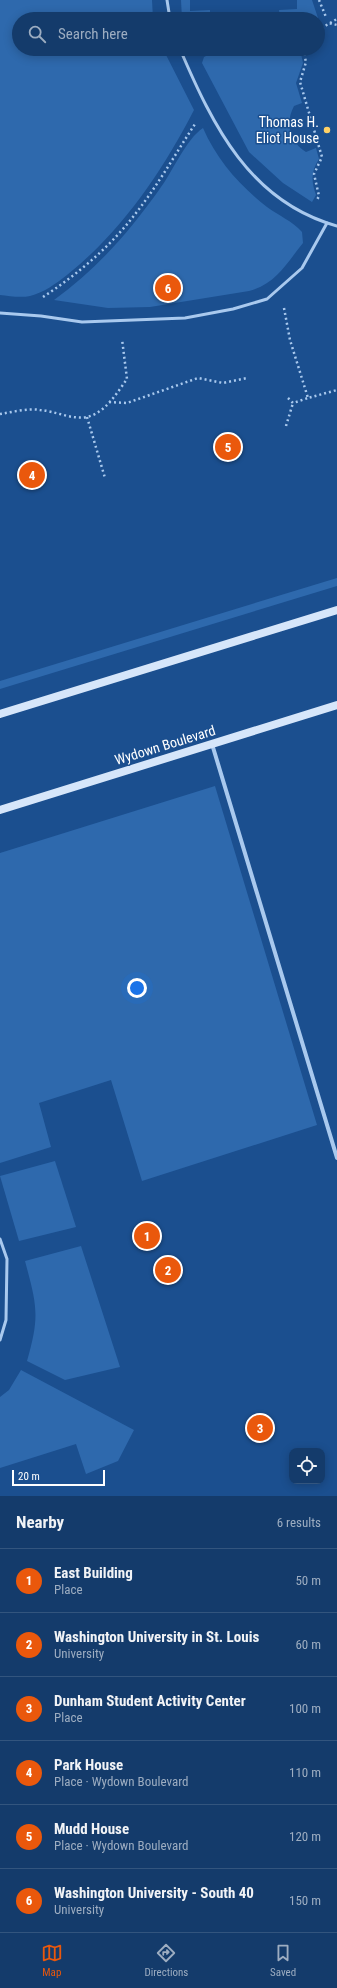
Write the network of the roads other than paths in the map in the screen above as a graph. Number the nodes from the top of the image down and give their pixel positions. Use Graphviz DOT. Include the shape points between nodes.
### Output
graph roads {
  1 [pos="167,0"];
  2 [pos="169,12"];
  3 [pos="184,56"];
  4 [pos="327,223"];
  5 [pos="337,226"];
  6 [pos="0,313"];
  7 [pos="337,610"];
  8 [pos="337,705"];
  9 [pos="0,714"];
  10 [pos="212,744"];
  11 [pos="0,810"];
  12 [pos="337,1158"];
  13 [pos="0,1239"];
  14 [pos="0,1340"];
  1 -- 2 [label="lane"];
  3 -- 4 [label="lane" via="218,129 248,170 289,206"];
  4 -- 5 [label="lane"];
  4 -- 6 [label="lane" via="302,268 267,299 233,309 185,318 82,322"];
  7 -- 9 [label="street"];
  8 -- 10 [label="street, Wydown Boulevard"];
  10 -- 11 [label="street, Wydown Boulevard"];
  10 -- 12 [label="street"];
  13 -- 14 [label="lane" via="7,1267 6,1320"];
}
